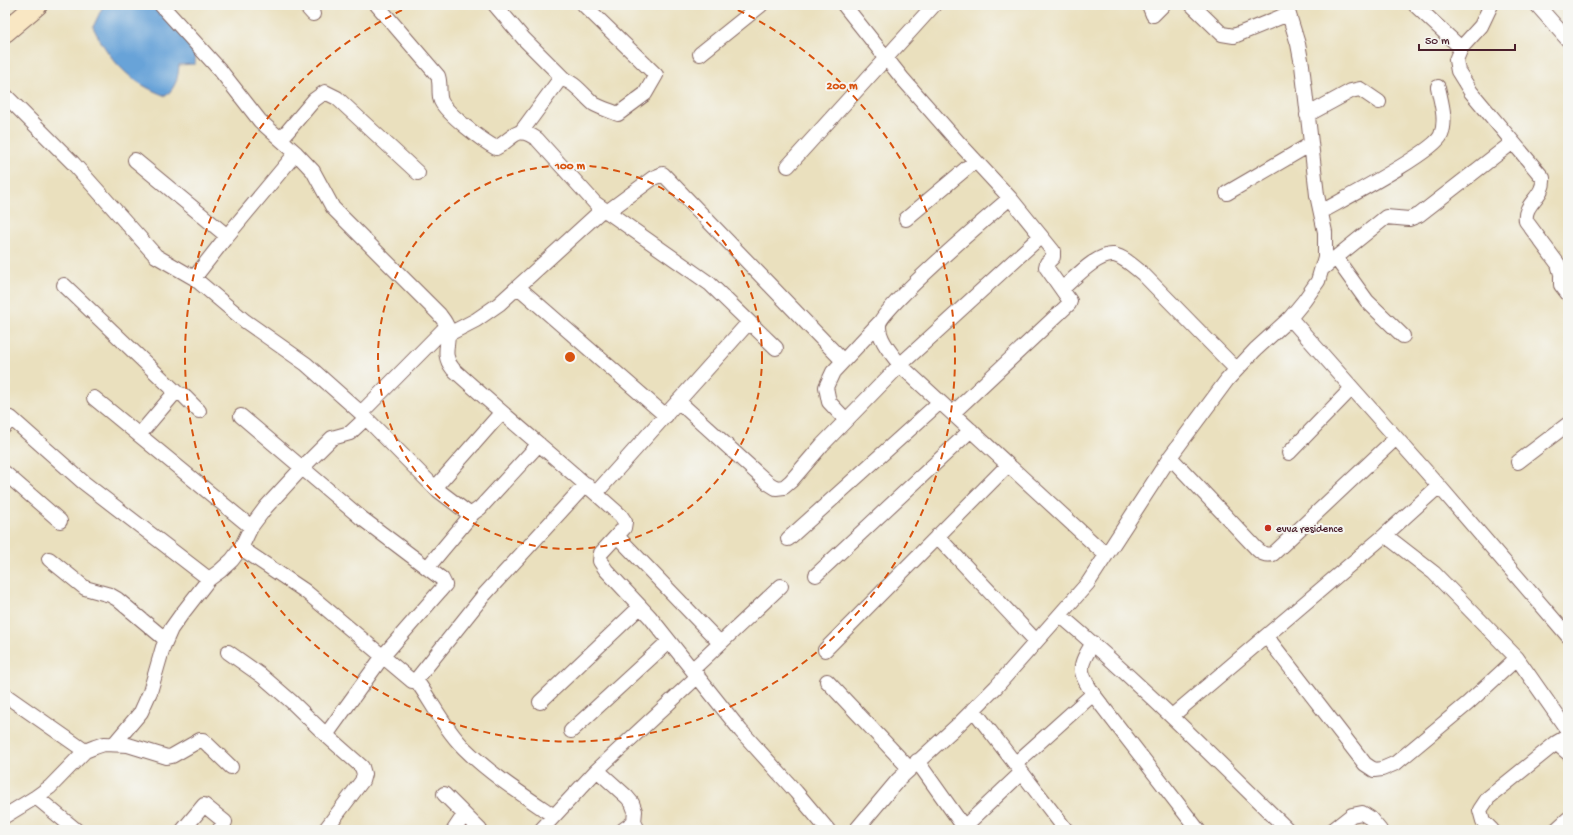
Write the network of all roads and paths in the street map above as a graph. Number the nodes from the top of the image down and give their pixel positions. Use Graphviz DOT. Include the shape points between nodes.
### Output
graph roads {
  1 [pos="37,5"];
  2 [pos="161,5"];
  3 [pos="376,5"];
  4 [pos="495,5"];
  5 [pos="584,5"];
  6 [pos="760,5"];
  7 [pos="844,5"];
  8 [pos="934,5"];
  9 [pos="1149,5"];
  10 [pos="1163,5"];
  11 [pos="1192,5"];
  12 [pos="1415,5"];
  13 [pos="1491,5"];
  14 [pos="1537,5"];
  15 [pos="1287,10"];
  16 [pos="5,32"];
  17 [pos="1568,40"];
  18 [pos="1461,48"];
  19 [pos="700,54"];
  20 [pos="886,57"];
  21 [pos="565,80"];
  22 [pos="1438,87"];
  23 [pos="5,95"];
  24 [pos="1379,102"];
  25 [pos="1307,115"];
  26 [pos="521,132"];
  27 [pos="281,139"];
  28 [pos="1513,142"];
  29 [pos="1311,144"];
  30 [pos="296,153"];
  31 [pos="135,160"];
  32 [pos="975,160"];
  33 [pos="788,166"];
  34 [pos="418,173"];
  35 [pos="1227,193"];
  36 [pos="1010,198"];
  37 [pos="605,210"];
  38 [pos="1321,212"];
  39 [pos="906,219"];
  40 [pos="227,236"];
  41 [pos="1041,236"];
  42 [pos="1336,258"];
  43 [pos="1323,268"];
  44 [pos="1565,271"];
  45 [pos="194,278"];
  46 [pos="64,285"];
  47 [pos="518,287"];
  48 [pos="1062,289"];
  49 [pos="1568,294"];
  50 [pos="1290,318"];
  51 [pos="749,322"];
  52 [pos="879,323"];
  53 [pos="447,331"];
  54 [pos="1403,336"];
  55 [pos="776,348"];
  56 [pos="843,361"];
  57 [pos="900,365"];
  58 [pos="1236,369"];
  59 [pos="1352,388"];
  60 [pos="177,393"];
  61 [pos="94,398"];
  62 [pos="678,401"];
  63 [pos="940,402"];
  64 [pos="199,411"];
  65 [pos="501,413"];
  66 [pos="953,413"];
  67 [pos="364,415"];
  68 [pos="241,416"];
  69 [pos="666,416"];
  70 [pos="846,420"];
  71 [pos="1568,424"];
  72 [pos="5,426"];
  73 [pos="971,430"];
  74 [pos="139,435"];
  75 [pos="1396,438"];
  76 [pos="539,444"];
  77 [pos="1289,453"];
  78 [pos="1170,458"];
  79 [pos="1518,462"];
  80 [pos="1008,465"];
  81 [pos="302,468"];
  82 [pos="5,473"];
  83 [pos="1438,486"];
  84 [pos="435,488"];
  85 [pos="591,488"];
  86 [pos="473,513"];
  87 [pos="60,521"];
  88 [pos="252,527"];
  89 [pos="1385,535"];
  90 [pos="617,536"];
  91 [pos="938,536"];
  92 [pos="788,539"];
  93 [pos="240,548"];
  94 [pos="1106,555"];
  95 [pos="49,559"];
  96 [pos="427,568"];
  97 [pos="816,574"];
  98 [pos="209,579"];
  99 [pos="781,586"];
  100 [pos="640,607"];
  101 [pos="1060,615"];
  102 [pos="1266,636"];
  103 [pos="1568,636"];
  104 [pos="166,640"];
  105 [pos="669,641"];
  106 [pos="1036,642"];
  107 [pos="720,643"];
  108 [pos="1093,643"];
  109 [pos="825,650"];
  110 [pos="228,652"];
  111 [pos="383,656"];
  112 [pos="1517,658"];
  113 [pos="695,673"];
  114 [pos="416,680"];
  115 [pos="827,681"];
  116 [pos="1093,694"];
  117 [pos="5,695"];
  118 [pos="540,702"];
  119 [pos="973,709"];
  120 [pos="1172,716"];
  121 [pos="571,730"];
  122 [pos="1568,731"];
  123 [pos="326,735"];
  124 [pos="1568,736"];
  125 [pos="1556,743"];
  126 [pos="114,744"];
  127 [pos="85,751"];
  128 [pos="1568,753"];
  129 [pos="913,764"];
  130 [pos="231,767"];
  131 [pos="1018,769"];
  132 [pos="597,770"];
  133 [pos="444,794"];
  134 [pos="36,797"];
  135 [pos="464,815"];
  136 [pos="5,816"];
  137 [pos="554,816"];
  138 [pos="1568,819"];
  139 [pos="636,826"];
  140 [pos="965,828"];
  141 [pos="76,830"];
  142 [pos="183,830"];
  143 [pos="219,830"];
  144 [pos="325,830"];
  145 [pos="454,830"];
  146 [pos="480,830"];
  147 [pos="541,830"];
  148 [pos="623,830"];
  149 [pos="828,830"];
  150 [pos="856,830"];
  151 [pos="1066,830"];
  152 [pos="1198,830"];
  153 [pos="1288,830"];
  154 [pos="1333,830"];
  155 [pos="1380,830"];
  156 [pos="1492,830"];
  157 [pos="1556,830"];
  1 -- 16 [label="main road"];
  2 -- 27 [label="street" via="220,70 260,120"];
  3 -- 26 [label="street" via="438,76 441,83 440,99 453,115 487,144 496,148"];
  4 -- 21 [label="street"];
  5 -- 21 [label="street" via="656,75 645,94 618,114 595,104"];
  6 -- 19 [label="street"];
  7 -- 20 [label="street"];
  8 -- 20 [label="street"];
  9 -- 10 [label="street" via="1153,15"];
  11 -- 15 [label="street" via="1222,34 1234,36"];
  12 -- 18 [label="street"];
  13 -- 18 [label="street" via="1481,26"];
  14 -- 17 [label="street"];
  15 -- 25 [label="street" via="1298,44"];
  18 -- 28 [label="street" via="1456,60 1458,71 1471,92"];
  20 -- 32 [label="street"];
  20 -- 33 [label="street"];
  21 -- 26 [label="street" via="560,79"];
  22 -- 38 [label="street" via="1444,122 1440,136 1432,146"];
  23 -- 45 [label="street" via="73,163 156,256"];
  24 -- 25 [label="street" via="1360,89 1351,91"];
  25 -- 29 [label="street"];
  26 -- 37 [label="street" via="537,139"];
  27 -- 30 [label="street"];
  27 -- 34 [label="street" via="314,100 325,92 337,98"];
  28 -- 42 [label="street" via="1419,215 1409,219 1386,217"];
  28 -- 44 [label="street" via="1543,178 1544,184 1542,191 1526,211 1526,221"];
  29 -- 35 [label="street"];
  29 -- 38 [label="street"];
  30 -- 40 [label="street"];
  30 -- 53 [label="street" via="313,171 333,208 438,314"];
  31 -- 40 [label="street"];
  32 -- 36 [label="street"];
  32 -- 39 [label="street"];
  36 -- 41 [label="street"];
  36 -- 52 [label="street" via="903,294"];
  37 -- 47 [label="street"];
  37 -- 51 [label="street" via="710,284"];
  37 -- 56 [label="street" via="663,174"];
  38 -- 43 [label="street" via="1325,232"];
  40 -- 45 [label="street"];
  41 -- 48 [label="street" via="1054,254 1046,267"];
  41 -- 57 [label="street"];
  42 -- 43 [label="street"];
  42 -- 54 [label="street" via="1368,301"];
  43 -- 50 [label="street" via="1312,292"];
  44 -- 49 [label="street" via="1561,285"];
  45 -- 67 [label="street" via="245,321 306,364"];
  46 -- 60 [label="street"];
  47 -- 53 [label="street" via="489,312"];
  47 -- 69 [label="street"];
  48 -- 58 [label="street" via="1090,264 1106,256 1115,256 1143,274"];
  48 -- 66 [label="street" via="1069,297 1069,304"];
  50 -- 58 [label="street"];
  50 -- 59 [label="street"];
  51 -- 55 [label="street"];
  51 -- 62 [label="street"];
  52 -- 56 [label="street"];
  52 -- 57 [label="street" via="879,334"];
  53 -- 65 [label="street" via="448,363"];
  53 -- 67 [label="street"];
  56 -- 70 [label="street" via="828,380 826,394 829,402"];
  57 -- 63 [label="street"];
  57 -- 70 [label="street"];
  58 -- 78 [label="street"];
  59 -- 75 [label="street"];
  59 -- 77 [label="street"];
  60 -- 64 [label="street"];
  60 -- 74 [label="street" via="173,394"];
  61 -- 74 [label="street"];
  62 -- 69 [label="street"];
  62 -- 70 [label="street" via="776,488 784,487 791,481"];
  63 -- 66 [label="street"];
  63 -- 92 [label="street"];
  65 -- 76 [label="street"];
  65 -- 84 [label="street"];
  66 -- 73 [label="street"];
  67 -- 81 [label="street" via="350,433 332,438"];
  67 -- 84 [label="street"];
  68 -- 81 [label="street"];
  69 -- 85 [label="street"];
  71 -- 79 [label="street"];
  72 -- 98 [label="street" via="11,418 83,482"];
  73 -- 80 [label="street"];
  73 -- 97 [label="street"];
  74 -- 88 [label="street"];
  75 -- 78 [label="street" via="1273,554 1268,555 1262,554"];
  75 -- 83 [label="street"];
  76 -- 85 [label="street"];
  76 -- 86 [label="street"];
  78 -- 94 [label="street"];
  80 -- 91 [label="street"];
  80 -- 94 [label="street"];
  81 -- 88 [label="street" via="266,507"];
  81 -- 96 [label="street" via="360,517"];
  82 -- 87 [label="street"];
  83 -- 89 [label="street"];
  83 -- 103 [label="street"];
  84 -- 86 [label="street" via="468,513"];
  85 -- 90 [label="street" via="625,522 624,528"];
  85 -- 114 [label="street" via="484,595"];
  86 -- 96 [label="street"];
  88 -- 93 [label="street"];
  89 -- 102 [label="street"];
  89 -- 112 [label="street" via="1434,573"];
  90 -- 100 [label="street" via="601,553 600,561"];
  90 -- 107 [label="street"];
  91 -- 106 [label="street"];
  91 -- 109 [label="street"];
  93 -- 98 [label="street" via="232,560"];
  93 -- 111 [label="street" via="305,591"];
  94 -- 101 [label="street" via="1088,583"];
  95 -- 104 [label="street" via="85,588 117,599"];
  96 -- 111 [label="street" via="442,579 445,585"];
  98 -- 104 [label="street" via="171,629"];
  99 -- 107 [label="street"];
  100 -- 105 [label="street"];
  100 -- 118 [label="street"];
  101 -- 106 [label="street"];
  101 -- 108 [label="street"];
  102 -- 112 [label="street" via="1365,764 1374,770 1396,763"];
  102 -- 120 [label="street"];
  104 -- 126 [label="street" via="141,712"];
  105 -- 113 [label="street"];
  105 -- 121 [label="street"];
  106 -- 119 [label="street"];
  107 -- 113 [label="street"];
  108 -- 116 [label="street" via="1082,660 1081,670"];
  108 -- 120 [label="street"];
  110 -- 123 [label="street" via="262,676"];
  111 -- 114 [label="street" via="412,681"];
  111 -- 123 [label="street"];
  112 -- 122 [label="street"];
  113 -- 132 [label="street"];
  113 -- 149 [label="street" via="741,731"];
  114 -- 137 [label="street" via="446,727 464,748 500,778"];
  115 -- 129 [label="street"];
  116 -- 131 [label="street"];
  116 -- 152 [label="street"];
  117 -- 127 [label="street"];
  119 -- 129 [label="street"];
  119 -- 131 [label="street"];
  120 -- 153 [label="street"];
  123 -- 144 [label="street" via="362,767 364,774 362,781"];
  124 -- 125 [label="street"];
  125 -- 128 [label="street"];
  125 -- 156 [label="street" via="1488,798 1480,810 1483,821"];
  126 -- 127 [label="street" via="104,744"];
  126 -- 130 [label="street" via="140,747 167,757 203,740"];
  127 -- 134 [label="street" via="65,773"];
  129 -- 140 [label="street"];
  129 -- 150 [label="street"];
  131 -- 140 [label="street"];
  131 -- 151 [label="street"];
  132 -- 137 [label="street"];
  132 -- 139 [label="street" via="632,804"];
  133 -- 135 [label="street"];
  134 -- 136 [label="street"];
  134 -- 141 [label="street"];
  135 -- 145 [label="street"];
  135 -- 146 [label="street"];
  137 -- 147 [label="street"];
  138 -- 157 [label="street"];
  139 -- 148 [label="street"];
  142 -- 143 [label="street" via="204,805 225,822"];
  154 -- 155 [label="street" via="1352,815 1362,813"];
}
